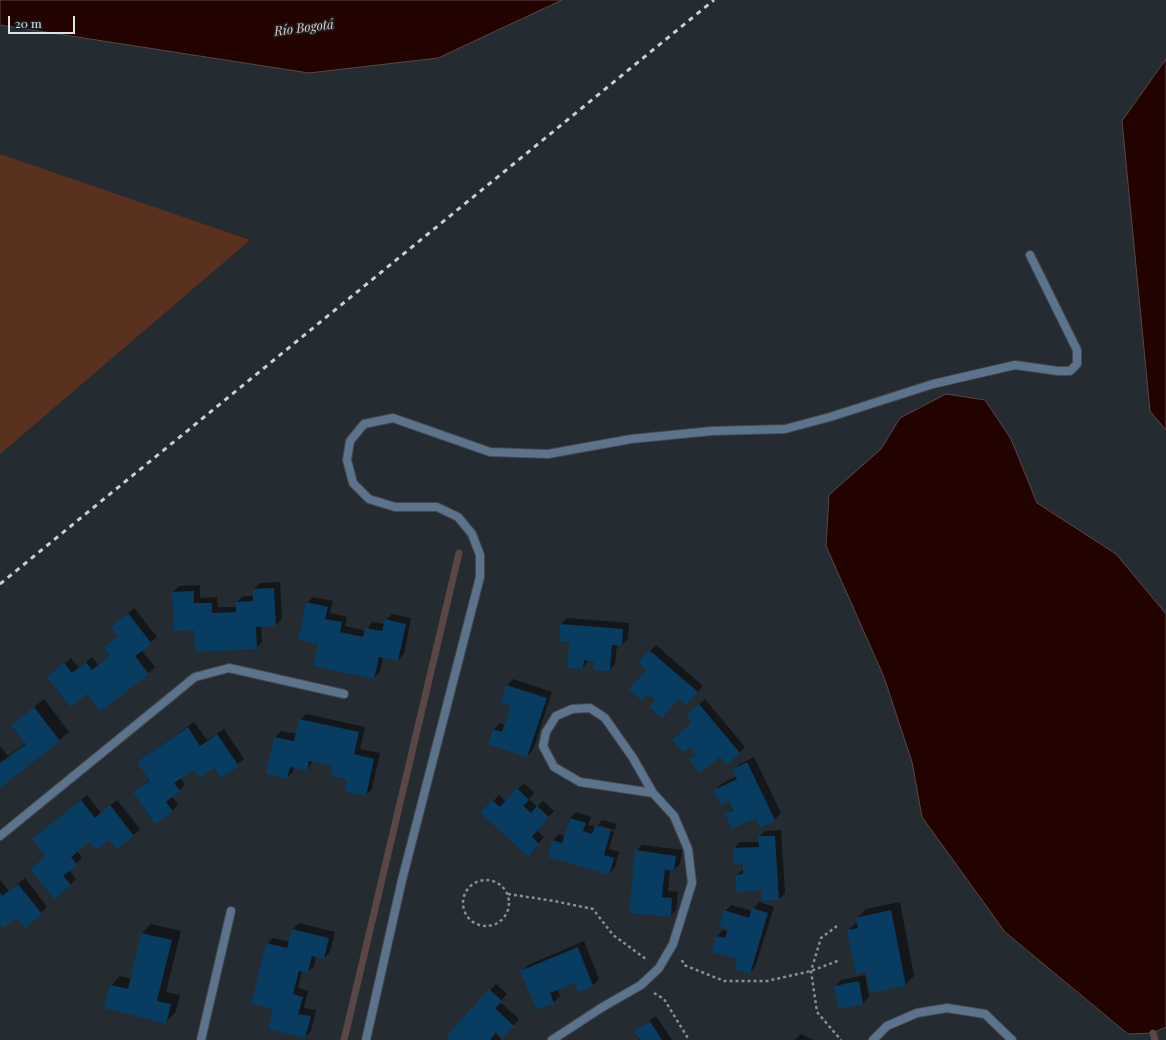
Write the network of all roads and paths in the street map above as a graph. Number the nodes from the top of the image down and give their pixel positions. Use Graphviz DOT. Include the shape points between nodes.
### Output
graph roads {
  1 [pos="1030,254"];
  2 [pos="344,694"];
  3 [pos="652,793"];
  4 [pos="0,836"];
  5 [pos="508,894"];
  6 [pos="230,911"];
  7 [pos="837,926"];
  8 [pos="673,944"];
  9 [pos="840,960"];
  10 [pos="659,968"];
  11 [pos="811,971"];
  12 [pos="642,985"];
  13 [pos="201,1040"];
  14 [pos="366,1040"];
  15 [pos="552,1040"];
  16 [pos="689,1040"];
  17 [pos="841,1040"];
  18 [pos="873,1040"];
  19 [pos="1012,1040"];
  1 -- 14 [label="lane" via="1077,350 1077,364 1070,371 1015,365 932,384 785,429 712,431 653,437 548,454 490,452 393,418 364,424 350,441 347,460 353,482 370,499 395,507 437,507 458,516 472,534 480,555 480,577 402,880"];
  2 -- 4 [label="lane" via="229,668 195,677"];
  3 -- 3 [label="lane" via="633,758 605,718 590,708 572,709 556,716 546,732 543,746 554,767 580,782"];
  3 -- 8 [label="lane" via="674,816 688,849 692,883"];
  5 -- 5 [label="path" via="498,882 482,880 468,888 464,895 464,910 478,925 492,926 499,923 509,911"];
  5 -- 10 [label="path" via="593,909 613,935"];
  6 -- 13 [label="lane"];
  7 -- 11 [label="path" via="821,938"];
  8 -- 10 [label="lane"];
  8 -- 11 [label="path" via="684,965 724,981 767,981"];
  9 -- 11 [label="path"];
  10 -- 12 [label="lane"];
  11 -- 17 [label="path" via="817,1012"];
  12 -- 15 [label="lane"];
  12 -- 16 [label="path" via="664,999"];
  18 -- 19 [label="lane" via="887,1026 917,1013 947,1008 985,1014"];
}
